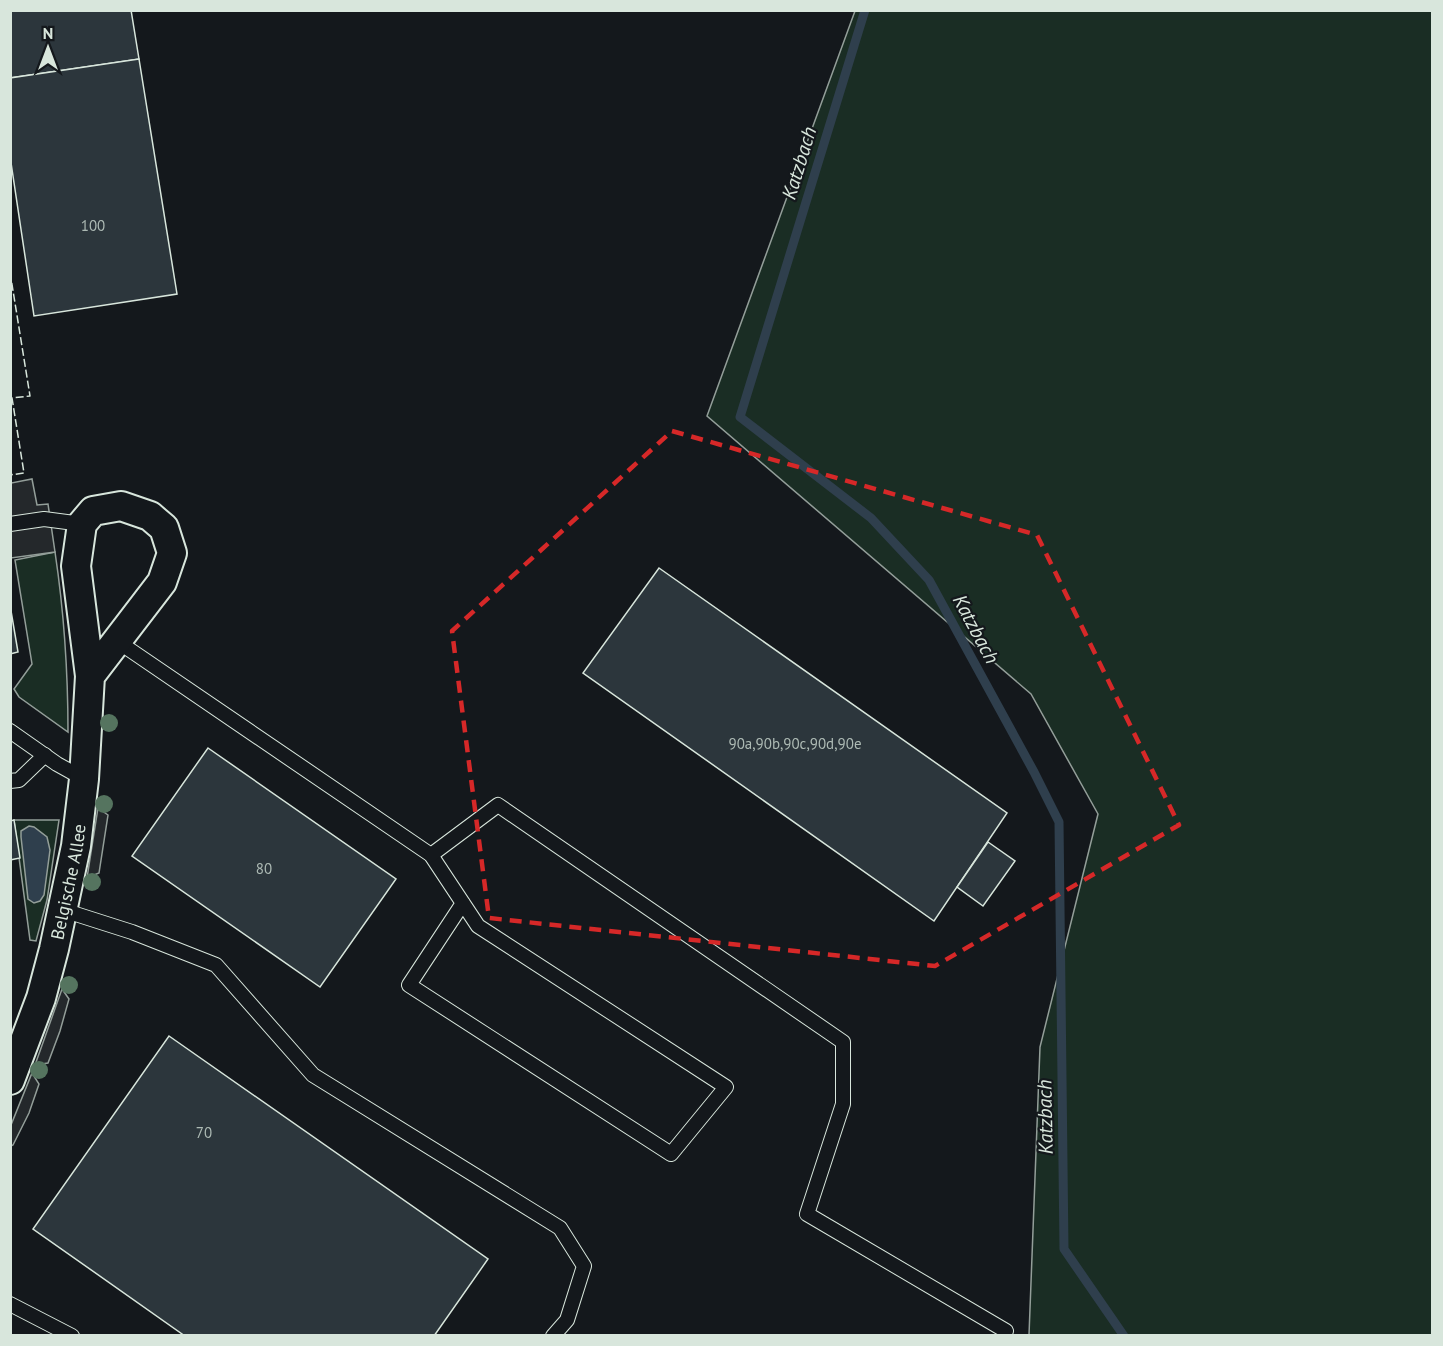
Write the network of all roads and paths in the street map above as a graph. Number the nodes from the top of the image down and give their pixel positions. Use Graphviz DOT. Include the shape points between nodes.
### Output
graph roads {
  1 [pos="10,524"];
  2 [pos="82,524"];
  3 [pos="117,641"];
  4 [pos="90,676"];
  5 [pos="10,732"];
  6 [pos="45,756"];
  7 [pos="84,779"];
  8 [pos="10,781"];
  9 [pos="431,855"];
  10 [pos="463,903"];
  11 [pos="63,910"];
  12 [pos="10,1080"];
  13 [pos="10,1304"];
  14 [pos="1006,1331"];
  15 [pos="72,1335"];
  16 [pos="553,1335"];
  1 -- 2 [label="lane" via="44,519"];
  2 -- 3 [label="street" via="93,511 121,506 150,516 164,528 172,553 162,582"];
  2 -- 4 [label="street, Belgische Allee" via="76,566"];
  3 -- 4 [label="street"];
  3 -- 9 [label="lane"];
  4 -- 7 [label="street, Belgische Allee"];
  5 -- 6 [label="lane"];
  6 -- 7 [label="lane"];
  6 -- 8 [label="lane" via="19,780"];
  7 -- 11 [label="street, Belgische Allee"];
  9 -- 10 [label="lane"];
  9 -- 14 [label="lane" via="498,805 843,1042 843,1104 807,1214"];
  10 -- 10 [label="lane" via="478,926 726,1087 671,1154 409,986"];
  11 -- 12 [label="street, Belgische Allee" via="41,998"];
  11 -- 16 [label="lane" via="216,965 313,1075 560,1228 584,1266 567,1320"];
  13 -- 15 [label="lane"];
}
